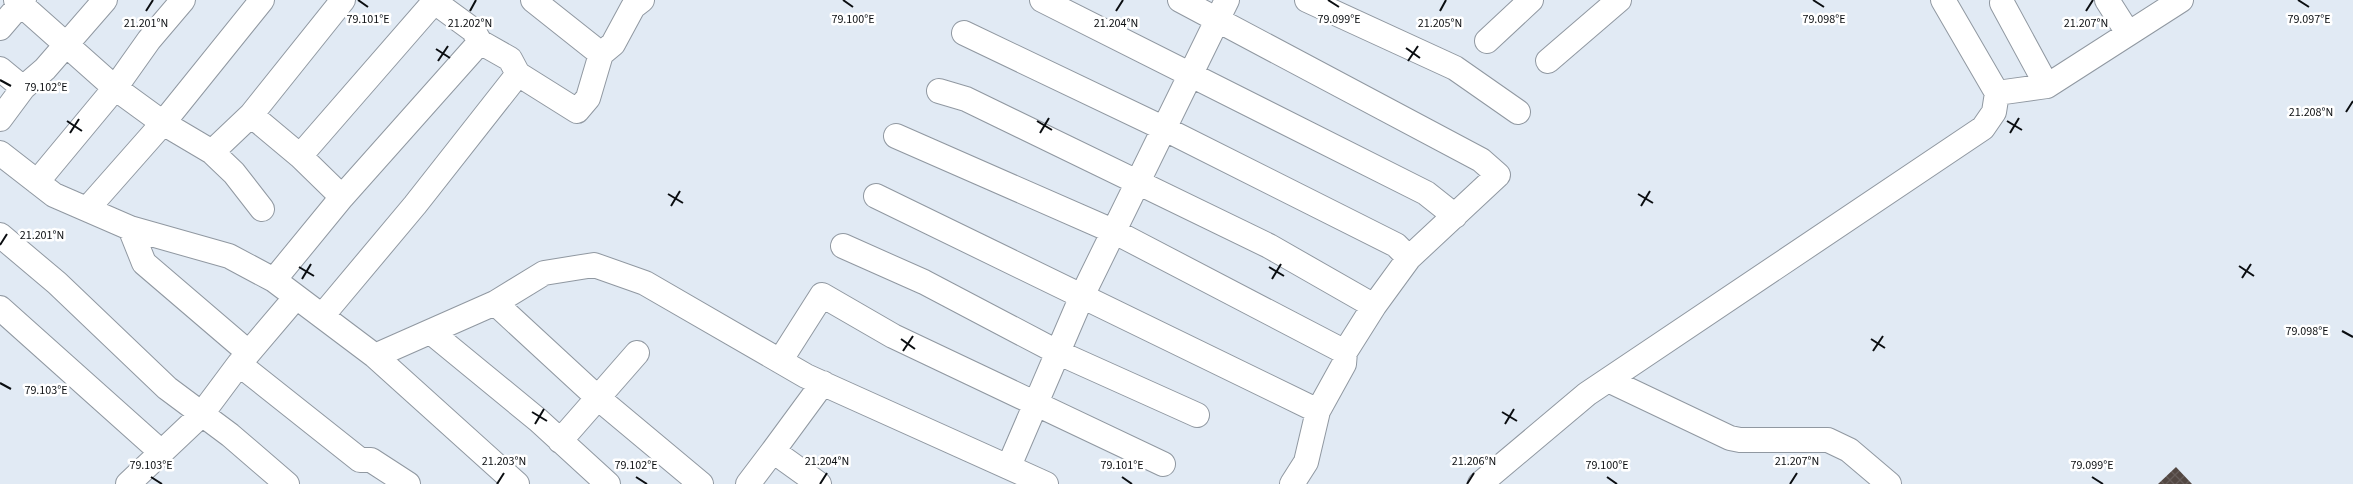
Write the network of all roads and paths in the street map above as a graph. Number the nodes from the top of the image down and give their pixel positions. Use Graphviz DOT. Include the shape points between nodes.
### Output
graph roads {
  1 [pos="105,0"];
  2 [pos="183,0"];
  3 [pos="262,0"];
  4 [pos="343,0"];
  5 [pos="533,0"];
  6 [pos="1042,0"];
  7 [pos="1180,0"];
  8 [pos="1307,0"];
  9 [pos="1530,0"];
  10 [pos="2107,0"];
  11 [pos="2181,0"];
  12 [pos="20,1"];
  13 [pos="433,1"];
  14 [pos="633,2"];
  15 [pos="1614,2"];
  16 [pos="2002,3"];
  17 [pos="1952,5"];
  18 [pos="1222,10"];
  19 [pos="0,28"];
  20 [pos="964,32"];
  21 [pos="2128,33"];
  22 [pos="480,42"];
  23 [pos="1487,42"];
  24 [pos="66,44"];
  25 [pos="601,54"];
  26 [pos="1548,61"];
  27 [pos="0,69"];
  28 [pos="518,74"];
  29 [pos="1190,74"];
  30 [pos="2047,86"];
  31 [pos="23,88"];
  32 [pos="115,88"];
  33 [pos="939,91"];
  34 [pos="1997,93"];
  35 [pos="1518,112"];
  36 [pos="251,115"];
  37 [pos="0,119"];
  38 [pos="163,123"];
  39 [pos="1165,129"];
  40 [pos="896,136"];
  41 [pos="212,152"];
  42 [pos="0,153"];
  43 [pos="300,156"];
  44 [pos="37,182"];
  45 [pos="1139,182"];
  46 [pos="876,196"];
  47 [pos="342,197"];
  48 [pos="88,208"];
  49 [pos="262,209"];
  50 [pos="1455,216"];
  51 [pos="130,228"];
  52 [pos="1115,232"];
  53 [pos="1,237"];
  54 [pos="843,246"];
  55 [pos="1409,258"];
  56 [pos="274,280"];
  57 [pos="1082,296"];
  58 [pos="296,297"];
  59 [pos="495,303"];
  60 [pos="1374,306"];
  61 [pos="0,308"];
  62 [pos="322,316"];
  63 [pos="432,333"];
  64 [pos="1345,352"];
  65 [pos="637,353"];
  66 [pos="1059,353"];
  67 [pos="375,356"];
  68 [pos="244,358"];
  69 [pos="780,362"];
  70 [pos="1608,380"];
  71 [pos="823,383"];
  72 [pos="598,398"];
  73 [pos="1037,403"];
  74 [pos="1318,412"];
  75 [pos="201,415"];
  76 [pos="1197,416"];
  77 [pos="560,441"];
  78 [pos="160,451"];
  79 [pos="773,451"];
  80 [pos="1163,464"];
  81 [pos="1009,466"];
  82 [pos="1034,481"];
  83 [pos="128,484"];
  84 [pos="287,484"];
  85 [pos="408,484"];
  86 [pos="517,484"];
  87 [pos="608,484"];
  88 [pos="701,484"];
  89 [pos="748,484"];
  90 [pos="818,484"];
  91 [pos="1292,484"];
  92 [pos="1480,484"];
  93 [pos="1889,484"];
  1 -- 24 [label="street"];
  2 -- 32 [label="street"];
  3 -- 38 [label="street"];
  4 -- 36 [label="street"];
  5 -- 25 [label="street"];
  6 -- 29 [label="street"];
  7 -- 18 [label="street"];
  8 -- 35 [label="street" via="1455,68"];
  9 -- 23 [label="street"];
  10 -- 21 [label="street"];
  11 -- 21 [label="street"];
  12 -- 19 [label="street"];
  12 -- 24 [label="street"];
  13 -- 22 [label="street" via="473,30"];
  13 -- 43 [label="street"];
  14 -- 25 [label="street" via="613,44"];
  15 -- 26 [label="street"];
  16 -- 30 [label="street"];
  17 -- 34 [label="street"];
  18 -- 29 [label="street"];
  18 -- 50 [label="street" via="1481,160 1498,175"];
  20 -- 39 [label="street"];
  21 -- 30 [label="street"];
  22 -- 28 [label="street" via="510,59"];
  22 -- 47 [label="street"];
  24 -- 31 [label="street"];
  24 -- 32 [label="street"];
  25 -- 28 [label="street" via="588,98 577,111"];
  27 -- 31 [label="street"];
  28 -- 62 [label="street"];
  29 -- 39 [label="street"];
  29 -- 50 [label="street" via="1426,193"];
  30 -- 34 [label="street"];
  31 -- 37 [label="street"];
  32 -- 38 [label="street"];
  32 -- 44 [label="street"];
  33 -- 45 [label="street" via="966,99"];
  34 -- 70 [label="street" via="1994,112 1984,128"];
  36 -- 41 [label="street"];
  36 -- 43 [label="street"];
  38 -- 41 [label="street"];
  38 -- 48 [label="street"];
  39 -- 45 [label="street"];
  39 -- 55 [label="street" via="1396,245"];
  40 -- 52 [label="street"];
  41 -- 49 [label="street" via="234,173"];
  42 -- 44 [label="street"];
  43 -- 47 [label="street"];
  44 -- 48 [label="street" via="54,195"];
  45 -- 52 [label="street"];
  45 -- 60 [label="street" via="1269,246"];
  46 -- 57 [label="street"];
  47 -- 56 [label="street"];
  48 -- 51 [label="street"];
  50 -- 55 [label="street"];
  51 -- 56 [label="street" via="229,256"];
  51 -- 68 [label="street" via="144,263"];
  52 -- 57 [label="street"];
  52 -- 64 [label="street"];
  53 -- 75 [label="street" via="57,282 167,388"];
  54 -- 66 [label="street" via="924,282"];
  55 -- 60 [label="street"];
  56 -- 58 [label="street"];
  57 -- 66 [label="street"];
  57 -- 74 [label="street"];
  58 -- 62 [label="street"];
  58 -- 68 [label="street"];
  59 -- 63 [label="street"];
  59 -- 69 [label="street" via="544,273 594,264 645,283"];
  59 -- 72 [label="street"];
  60 -- 64 [label="street"];
  61 -- 78 [label="street"];
  62 -- 67 [label="street"];
  63 -- 67 [label="street"];
  63 -- 77 [label="street"];
  64 -- 74 [label="street" via="1344,364"];
  65 -- 72 [label="street"];
  66 -- 73 [label="street"];
  66 -- 76 [label="street"];
  67 -- 86 [label="street"];
  68 -- 75 [label="street"];
  68 -- 85 [label="street" via="360,460 371,460"];
  69 -- 71 [label="street"];
  69 -- 73 [label="street" via="822,295 893,336"];
  70 -- 92 [label="street" via="1571,406"];
  70 -- 93 [label="street" via="1730,438 1828,440 1838,444"];
  71 -- 79 [label="street"];
  71 -- 81 [label="street"];
  72 -- 77 [label="street"];
  72 -- 88 [label="street"];
  73 -- 80 [label="street"];
  73 -- 81 [label="street"];
  74 -- 91 [label="street" via="1306,462"];
  75 -- 78 [label="street"];
  75 -- 84 [label="street" via="230,435"];
  77 -- 87 [label="street"];
  78 -- 83 [label="street"];
  79 -- 89 [label="street"];
  79 -- 90 [label="street"];
  81 -- 82 [label="street"];
}
